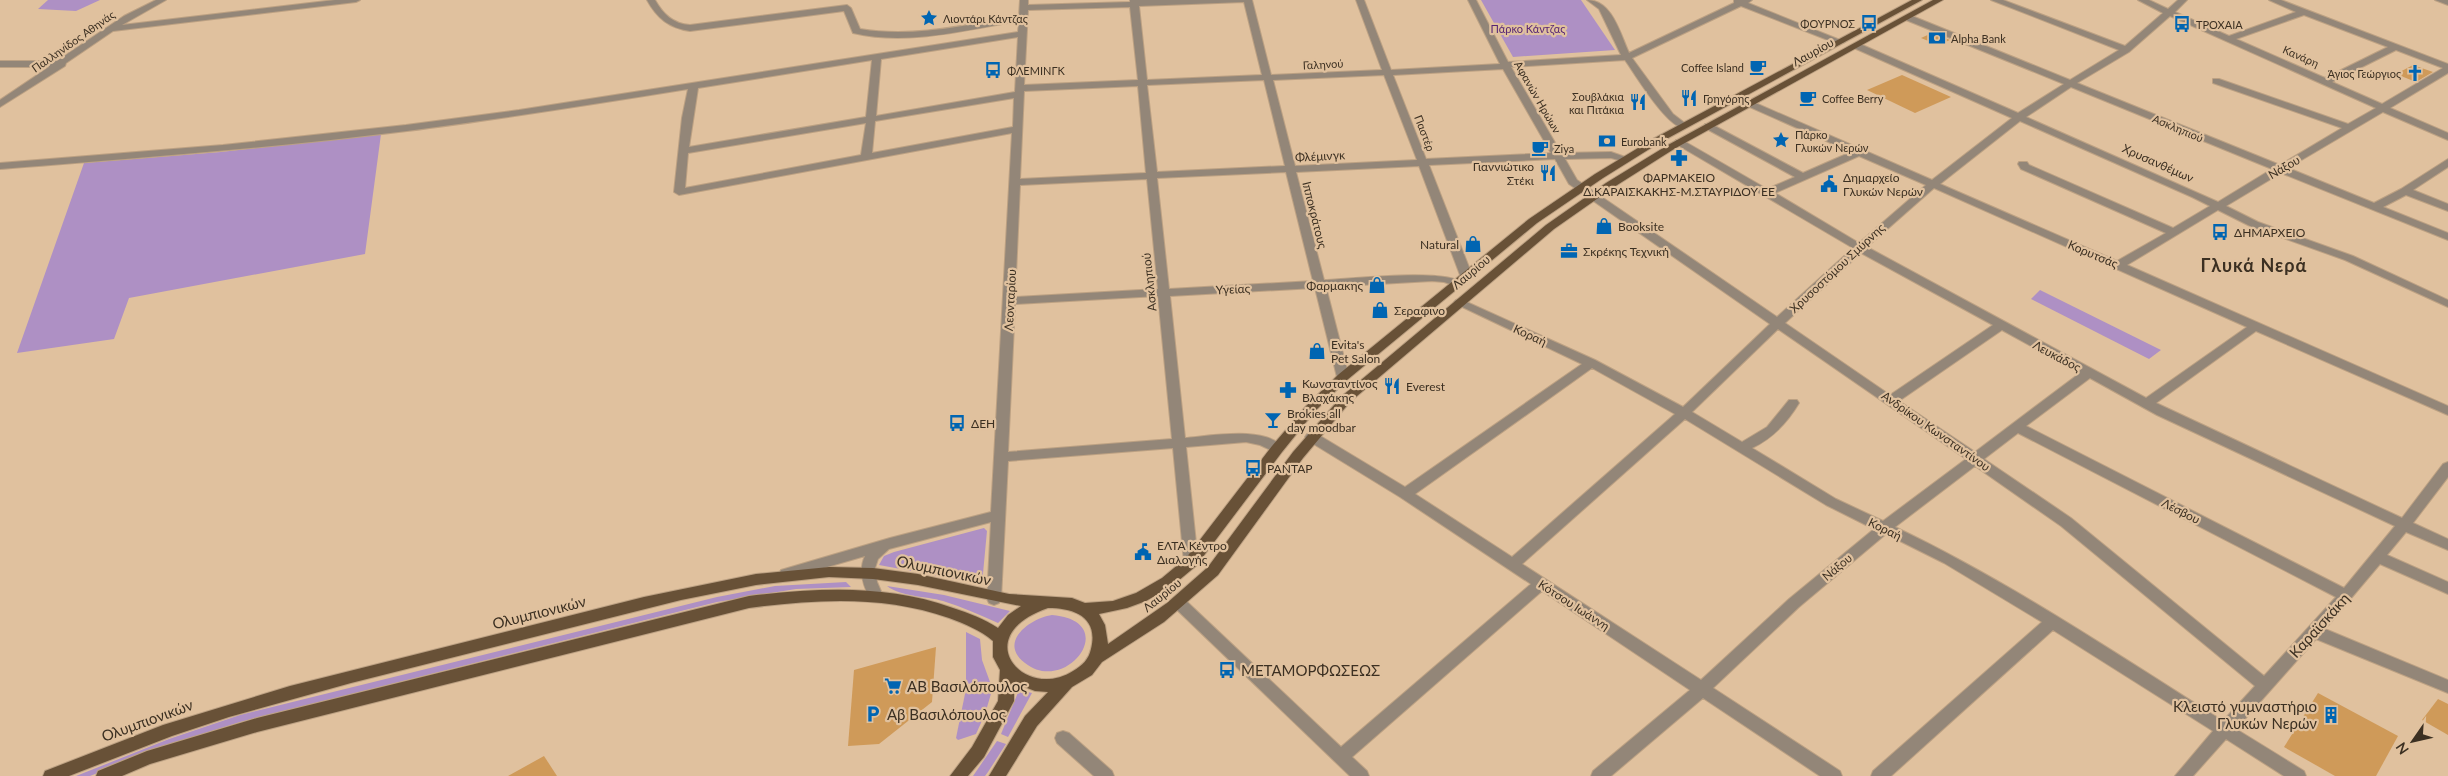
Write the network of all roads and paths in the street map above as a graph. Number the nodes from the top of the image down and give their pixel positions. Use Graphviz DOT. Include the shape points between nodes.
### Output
graph roads {
  1 [pos="162,0"];
  2 [pos="272,0"];
  3 [pos="356,0"];
  4 [pos="651,0"];
  5 [pos="1246,0"];
  6 [pos="1360,0"];
  7 [pos="1472,0"];
  8 [pos="1591,0"];
  9 [pos="1918,0"];
  10 [pos="1939,0"];
  11 [pos="1995,0"];
  12 [pos="2142,0"];
  13 [pos="2182,0"];
  14 [pos="2273,0"];
  15 [pos="2439,0"];
  16 [pos="1740,1"];
  17 [pos="1134,2"];
  18 [pos="2448,3"];
  19 [pos="1024,9"];
  20 [pos="254,11"];
  21 [pos="2169,11"];
  22 [pos="2303,12"];
  23 [pos="1909,18"];
  24 [pos="111,29"];
  25 [pos="1023,34"];
  26 [pos="2231,38"];
  27 [pos="1841,42"];
  28 [pos="1857,46"];
  29 [pos="2395,47"];
  30 [pos="2126,50"];
  31 [pos="877,56"];
  32 [pos="1627,57"];
  33 [pos="0,64"];
  34 [pos="62,64"];
  35 [pos="1505,65"];
  36 [pos="2448,68"];
  37 [pos="1388,72"];
  38 [pos="1267,78"];
  39 [pos="2216,81"];
  40 [pos="2327,81"];
  41 [pos="1143,82"];
  42 [pos="2070,83"];
  43 [pos="694,85"];
  44 [pos="1020,91"];
  45 [pos="1737,98"];
  46 [pos="0,104"];
  47 [pos="1751,104"];
  48 [pos="2382,106"];
  49 [pos="2019,117"];
  50 [pos="871,120"];
  51 [pos="1683,126"];
  52 [pos="1708,126"];
  53 [pos="2350,128"];
  54 [pos="1018,129"];
  55 [pos="2448,137"];
  56 [pos="1679,142"];
  57 [pos="683,151"];
  58 [pos="1859,152"];
  59 [pos="1558,156"];
  60 [pos="866,157"];
  61 [pos="1626,159"];
  62 [pos="2448,162"];
  63 [pos="1423,164"];
  64 [pos="2023,164"];
  65 [pos="0,166"];
  66 [pos="1290,170"];
  67 [pos="2279,170"];
  68 [pos="1152,176"];
  69 [pos="1803,177"];
  70 [pos="1015,182"];
  71 [pos="1931,184"];
  72 [pos="1582,188"];
  73 [pos="2405,191"];
  74 [pos="1767,193"];
  75 [pos="1594,196"];
  76 [pos="2218,206"];
  77 [pos="2375,207"];
  78 [pos="2448,208"];
  79 [pos="2173,232"];
  80 [pos="2448,237"];
  81 [pos="1859,247"];
  82 [pos="2119,265"];
  83 [pos="1461,279"];
  84 [pos="1319,284"];
  85 [pos="1164,293"];
  86 [pos="1009,301"];
  87 [pos="1460,302"];
  88 [pos="2448,304"];
  89 [pos="1779,322"];
  90 [pos="2000,326"];
  91 [pos="2256,326"];
  92 [pos="1591,363"];
  93 [pos="2088,373"];
  94 [pos="1343,377"];
  95 [pos="1891,400"];
  96 [pos="1793,403"];
  97 [pos="2146,404"];
  98 [pos="2448,411"];
  99 [pos="1684,413"];
  100 [pos="2017,427"];
  101 [pos="1312,437"];
  102 [pos="1179,444"];
  103 [pos="1277,448"];
  104 [pos="1742,448"];
  105 [pos="1002,457"];
  106 [pos="1976,458"];
  107 [pos="2448,467"];
  108 [pos="1405,494"];
  109 [pos="999,515"];
  110 [pos="2404,525"];
  111 [pos="1884,528"];
  112 [pos="890,543"];
  113 [pos="2448,545"];
  114 [pos="2378,557"];
  115 [pos="1191,562"];
  116 [pos="1513,564"];
  117 [pos="868,574"];
  118 [pos="784,575"];
  119 [pos="1542,583"];
  120 [pos="2448,588"];
  121 [pos="876,596"];
  122 [pos="2346,596"];
  123 [pos="994,599"];
  124 [pos="1048,602"];
  125 [pos="1179,604"];
  126 [pos="1082,609"];
  127 [pos="2052,622"];
  128 [pos="2313,631"];
  129 [pos="1000,638"];
  130 [pos="1097,657"];
  131 [pos="1007,671"];
  132 [pos="1069,680"];
  133 [pos="2265,685"];
  134 [pos="2448,687"];
  135 [pos="1702,689"];
  136 [pos="2224,730"];
  137 [pos="1063,738"];
  138 [pos="1341,757"];
  139 [pos="51,776"];
  140 [pos="104,776"];
  141 [pos="958,776"];
  142 [pos="997,776"];
  143 [pos="1106,776"];
  144 [pos="1361,776"];
  145 [pos="1599,776"];
  146 [pos="1834,776"];
  147 [pos="1879,776"];
  148 [pos="2183,776"];
  149 [pos="2298,776"];
  1 -- 24 [label="street, Παλληνίδος Αθηνάς"];
  2 -- 20 [label="street"];
  3 -- 20 [label="street"];
  4 -- 19 [label="street" via="665,21 690,28 847,8 856,31 874,36 899,35"];
  5 -- 17 [label="street"];
  5 -- 38 [label="street, Ιπποκράτους"];
  6 -- 37 [label="street, Παστέρ"];
  7 -- 35 [label="street, Αφανών Ηρώων"];
  8 -- 32 [label="street" via="1603,8"];
  9 -- 27 [label="main road, Λαυρίου"];
  10 -- 23 [label="main road, Λαυρίου"];
  11 -- 30 [label="street"];
  12 -- 21 [label="street, Κανάρη"];
  13 -- 21 [label="street, Χρυσοστόμου Σμύρνης"];
  14 -- 22 [label="street"];
  15 -- 18 [label="street"];
  16 -- 27 [label="street"];
  16 -- 32 [label="street"];
  17 -- 19 [label="street"];
  17 -- 41 [label="street, Ασκληπιού"];
  19 -- 25 [label="street, Λεονταρίου"];
  20 -- 24 [label="street"];
  21 -- 26 [label="street, Κανάρη"];
  21 -- 30 [label="street, Χρυσοστόμου Σμύρνης"];
  22 -- 26 [label="street"];
  22 -- 29 [label="street"];
  23 -- 28 [label="main road, Λαυρίου"];
  23 -- 42 [label="street, Ασκληπιού"];
  24 -- 34 [label="street, Παλληνίδος Αθηνάς"];
  25 -- 31 [label="street"];
  25 -- 44 [label="street, Λεονταρίου"];
  26 -- 40 [label="street, Κανάρη"];
  27 -- 45 [label="main road, Λαυρίου"];
  28 -- 47 [label="main road, Λαυρίου"];
  28 -- 49 [label="street, Χρυσανθέμων"];
  29 -- 36 [label="street"];
  29 -- 40 [label="street"];
  30 -- 42 [label="street, Χρυσοστόμου Σμύρνης"];
  31 -- 43 [label="street"];
  31 -- 50 [label="street"];
  32 -- 35 [label="street, Γαληνού"];
  32 -- 51 [label="street" via="1670,116"];
  33 -- 34 [label="street"];
  34 -- 46 [label="street, Παλληνίδος Αθηνάς"];
  35 -- 37 [label="street, Γαληνού"];
  35 -- 59 [label="street, Αφανών Ηρώων"];
  36 -- 48 [label="street, Νάξου"];
  37 -- 38 [label="street, Γαληνού"];
  37 -- 63 [label="street, Παστέρ"];
  38 -- 41 [label="street, Γαληνού"];
  38 -- 66 [label="street, Ιπποκράτους"];
  39 -- 53 [label="street"];
  40 -- 48 [label="street, Κανάρη"];
  41 -- 44 [label="street, Γαληνού"];
  41 -- 68 [label="street, Ασκληπιού"];
  42 -- 49 [label="street, Χρυσοστόμου Σμύρνης"];
  42 -- 67 [label="street, Ασκληπιού"];
  43 -- 57 [label="street"];
  43 -- 65 [label="street" via="406,128 223,148"];
  44 -- 50 [label="street, Γαληνού"];
  44 -- 54 [label="street, Λεονταρίου"];
  45 -- 47 [label="street, Κορυτσάς"];
  45 -- 51 [label="main road, Λαυρίου"];
  47 -- 52 [label="main road, Λαυρίου"];
  47 -- 58 [label="street, Κορυτσάς"];
  48 -- 53 [label="street, Νάξου"];
  48 -- 55 [label="street, Κανάρη"];
  49 -- 71 [label="street, Χρυσοστόμου Σμύρνης"];
  49 -- 76 [label="street, Χρυσανθέμων"];
  50 -- 57 [label="street, Γαληνού"];
  50 -- 60 [label="street"];
  51 -- 61 [label="main road, Λαυρίου"];
  52 -- 56 [label="main road, Λαυρίου"];
  52 -- 69 [label="street"];
  53 -- 67 [label="street, Νάξου"];
  54 -- 60 [label="street"];
  54 -- 70 [label="street, Λεονταρίου"];
  56 -- 74 [label="street, Λευκάδος"];
  56 -- 75 [label="main road, Λαυρίου"];
  57 -- 60 [label="street" via="679,192"];
  58 -- 69 [label="street"];
  58 -- 71 [label="street, Κορυτσάς"];
  59 -- 61 [label="street, Φλέμινγκ" via="1611,155"];
  59 -- 63 [label="street, Φλέμινγκ"];
  59 -- 72 [label="street, Αφανών Ηρώων" via="1573,182"];
  61 -- 72 [label="main road, Λαυρίου"];
  62 -- 73 [label="street"];
  63 -- 66 [label="street, Φλέμινγκ"];
  63 -- 83 [label="street, Παστέρ"];
  64 -- 79 [label="street" via="2056,182"];
  66 -- 68 [label="street, Φλέμινγκ"];
  66 -- 84 [label="street, Ιπποκράτους"];
  67 -- 76 [label="street, Νάξου"];
  67 -- 77 [label="street, Ασκληπιού"];
  68 -- 70 [label="street, Φλέμινγκ"];
  68 -- 85 [label="street, Ασκληπιού"];
  69 -- 74 [label="street"];
  70 -- 86 [label="street, Λεονταρίου"];
  71 -- 81 [label="street, Χρυσοστόμου Σμύρνης"];
  71 -- 82 [label="street, Κορυτσάς"];
  72 -- 75 [label="street, Αφανών Ηρώων"];
  72 -- 83 [label="main road, Λαυρίου" via="1534,220"];
  73 -- 77 [label="street"];
  73 -- 78 [label="street"];
  74 -- 81 [label="street, Λευκάδος"];
  75 -- 87 [label="main road, Λαυρίου" via="1550,227"];
  75 -- 89 [label="street, Ανδρίκου Κωνσταντίνου"];
  76 -- 79 [label="street, Νάξου"];
  76 -- 88 [label="street, Χρυσανθέμων" via="2259,226 2359,262"];
  77 -- 80 [label="street, Ασκληπιού"];
  79 -- 82 [label="street, Νάξου"];
  81 -- 89 [label="street, Χρυσοστόμου Σμύρνης"];
  81 -- 90 [label="street, Λευκάδος"];
  82 -- 91 [label="street, Κορυτσάς"];
  83 -- 84 [label="street, Υγείας"];
  83 -- 94 [label="main road, Λαυρίου"];
  84 -- 85 [label="street, Υγείας"];
  84 -- 94 [label="street, Ιπποκράτους"];
  85 -- 86 [label="street, Υγείας"];
  85 -- 102 [label="street, Ασκληπιού"];
  86 -- 105 [label="street, Λεονταρίου"];
  87 -- 92 [label="street, Κοραή"];
  87 -- 101 [label="main road, Λαυρίου" via="1359,388"];
  89 -- 95 [label="street, Ανδρίκου Κωνσταντίνου"];
  89 -- 99 [label="street, Χρυσοστόμου Σμύρνης"];
  90 -- 93 [label="street, Λευκάδος"];
  90 -- 95 [label="street"];
  91 -- 97 [label="street"];
  91 -- 98 [label="street, Κορυτσάς"];
  92 -- 99 [label="street, Κοραή"];
  92 -- 108 [label="street"];
  93 -- 97 [label="street, Λευκάδος"];
  93 -- 100 [label="street, Νάξου"];
  94 -- 103 [label="main road, Λαυρίου"];
  95 -- 106 [label="street, Ανδρίκου Κωνσταντίνου"];
  96 -- 104 [label="street" via="1771,432"];
  97 -- 110 [label="street, Λευκάδος"];
  99 -- 104 [label="street, Κοραή"];
  99 -- 116 [label="street, Χρυσοστόμου Σμύρνης"];
  100 -- 106 [label="street, Νάξου"];
  100 -- 122 [label="street, Λέσβου"];
  101 -- 108 [label="street, Κότσου Ιωάννη"];
  101 -- 125 [label="main road, Λαυρίου" via="1213,571"];
  102 -- 103 [label="street" via="1246,438"];
  102 -- 105 [label="street"];
  102 -- 115 [label="street, Ασκληπιού"];
  103 -- 115 [label="main road, Λαυρίου"];
  104 -- 111 [label="street, Κοραή" via="1831,502"];
  105 -- 109 [label="street, Λεονταρίου"];
  106 -- 111 [label="street, Νάξου"];
  106 -- 133 [label="street, Ανδρίκου Κωνσταντίνου" via="2066,522"];
  107 -- 110 [label="street, Καραϊσκάκη"];
  108 -- 116 [label="street, Κότσου Ιωάννη"];
  109 -- 112 [label="street"];
  109 -- 123 [label="street, Λεονταρίου"];
  110 -- 113 [label="street, Λευκάδος"];
  110 -- 114 [label="street, Καραϊσκάκη"];
  111 -- 127 [label="street, Κοραή" via="1949,559"];
  111 -- 135 [label="street, Νάξου" via="1794,603"];
  112 -- 117 [label="street" via="872,555"];
  112 -- 118 [label="street"];
  114 -- 120 [label="street"];
  114 -- 122 [label="street, Καραϊσκάκη"];
  115 -- 126 [label="main road, Λαυρίου" via="1176,577 1148,595 1102,610"];
  116 -- 119 [label="street, Κότσου Ιωάννη"];
  117 -- 118 [label="main road, Ολυμπιονικών"];
  117 -- 121 [label="street"];
  117 -- 123 [label="main road, Ολυμπιονικών" via="920,581"];
  118 -- 139 [label="main road, Ολυμπιονικών" via="652,602 263,700 148,737"];
  119 -- 135 [label="street, Κότσου Ιωάννη"];
  119 -- 138 [label="street"];
  121 -- 129 [label="main road" via="954,613 990,629"];
  121 -- 140 [label="main road" via="808,595 749,602 710,611 257,725 147,758"];
  122 -- 128 [label="street, Καραϊσκάκη"];
  123 -- 124 [label="main road, Ολυμπιονικών"];
  124 -- 126 [label="main road, Λαυρίου" via="1062,602"];
  124 -- 129 [label="main road" via="1019,614 1007,625"];
  125 -- 130 [label="main road, Λαυρίου" via="1144,630"];
  125 -- 138 [label="street"];
  126 -- 130 [label="main road, Λαυρίου" via="1098,623 1102,635"];
  127 -- 136 [label="street, Κοραή"];
  127 -- 147 [label="street"];
  128 -- 133 [label="street, Καραϊσκάκη"];
  128 -- 134 [label="street"];
  129 -- 131 [label="main road" via="999,651"];
  130 -- 132 [label="main road, Λαυρίου" via="1086,671"];
  131 -- 132 [label="main road, Λαυρίου" via="1034,685 1056,685"];
  131 -- 141 [label="main road" via="1006,700 978,752"];
  132 -- 142 [label="main road, Λαυρίου" via="1031,721"];
  133 -- 136 [label="street, Καραϊσκάκη"];
  135 -- 145 [label="street, Νάξου"];
  135 -- 146 [label="street, Κότσου Ιωάννη"];
  136 -- 148 [label="street, Καραϊσκάκη"];
  136 -- 149 [label="street, Κοραή"];
  137 -- 143 [label="street"];
  138 -- 144 [label="street"];
}
